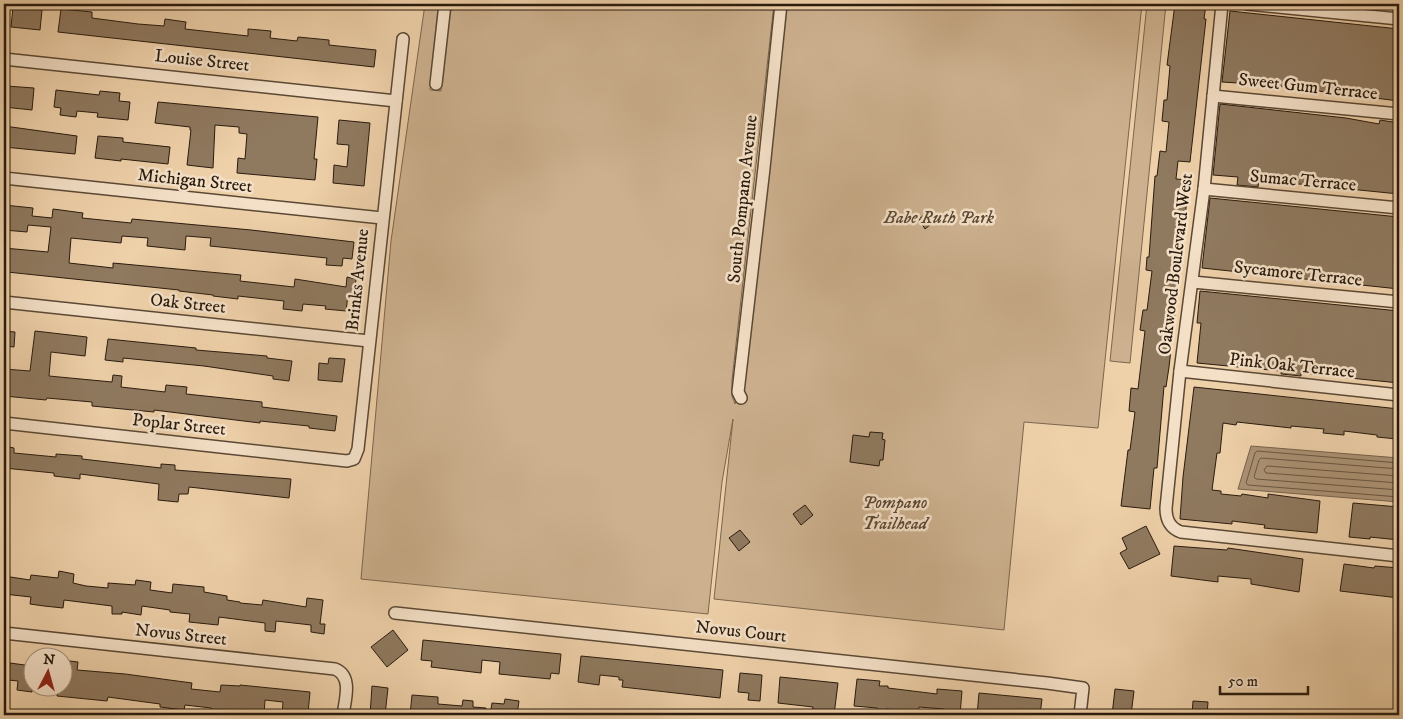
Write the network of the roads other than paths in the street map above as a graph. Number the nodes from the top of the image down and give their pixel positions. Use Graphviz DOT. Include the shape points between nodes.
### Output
graph roads {
  1 [pos="445,4"];
  2 [pos="781,4"];
  3 [pos="1222,4"];
  4 [pos="1247,4"];
  5 [pos="1399,19"];
  6 [pos="403,40"];
  7 [pos="4,59"];
  8 [pos="436,84"];
  9 [pos="1213,96"];
  10 [pos="396,100"];
  11 [pos="1399,114"];
  12 [pos="4,178"];
  13 [pos="1204,189"];
  14 [pos="1399,208"];
  15 [pos="382,218"];
  16 [pos="1193,282"];
  17 [pos="4,302"];
  18 [pos="1399,302"];
  19 [pos="369,341"];
  20 [pos="1180,372"];
  21 [pos="1399,395"];
  22 [pos="741,398"];
  23 [pos="4,423"];
  24 [pos="350,460"];
  25 [pos="1399,556"];
  26 [pos="395,613"];
  27 [pos="4,633"];
  28 [pos="343,715"];
  29 [pos="1080,715"];
  1 -- 8 [label="street"];
  2 -- 22 [label="street, South Pompano Avenue" via="738,392"];
  3 -- 9 [label="street, Oakwood Boulevard West"];
  4 -- 5 [label="street"];
  6 -- 10 [label="street, Brinks Avenue"];
  7 -- 10 [label="street, Louise Street"];
  9 -- 11 [label="street, Sweet Gum Terrace"];
  9 -- 13 [label="street, Oakwood Boulevard West"];
  10 -- 15 [label="street, Brinks Avenue"];
  12 -- 15 [label="street, Michigan Street"];
  13 -- 14 [label="street, Sumac Terrace"];
  13 -- 16 [label="street, Oakwood Boulevard West"];
  15 -- 19 [label="street, Brinks Avenue"];
  16 -- 18 [label="street, Sycamore Terrace"];
  16 -- 20 [label="street, Oakwood Boulevard West"];
  17 -- 19 [label="street, Oak Street"];
  19 -- 24 [label="street, Brinks Avenue" via="358,449"];
  20 -- 21 [label="street, Pink Oak Terrace"];
  20 -- 25 [label="street, Oakwood Boulevard West" via="1166,508 1172,528 1181,532"];
  23 -- 24 [label="street, Poplar Street"];
  26 -- 29 [label="street, Novus Court" via="1083,688"];
  27 -- 28 [label="street, Novus Street" via="335,669 345,677"];
}
